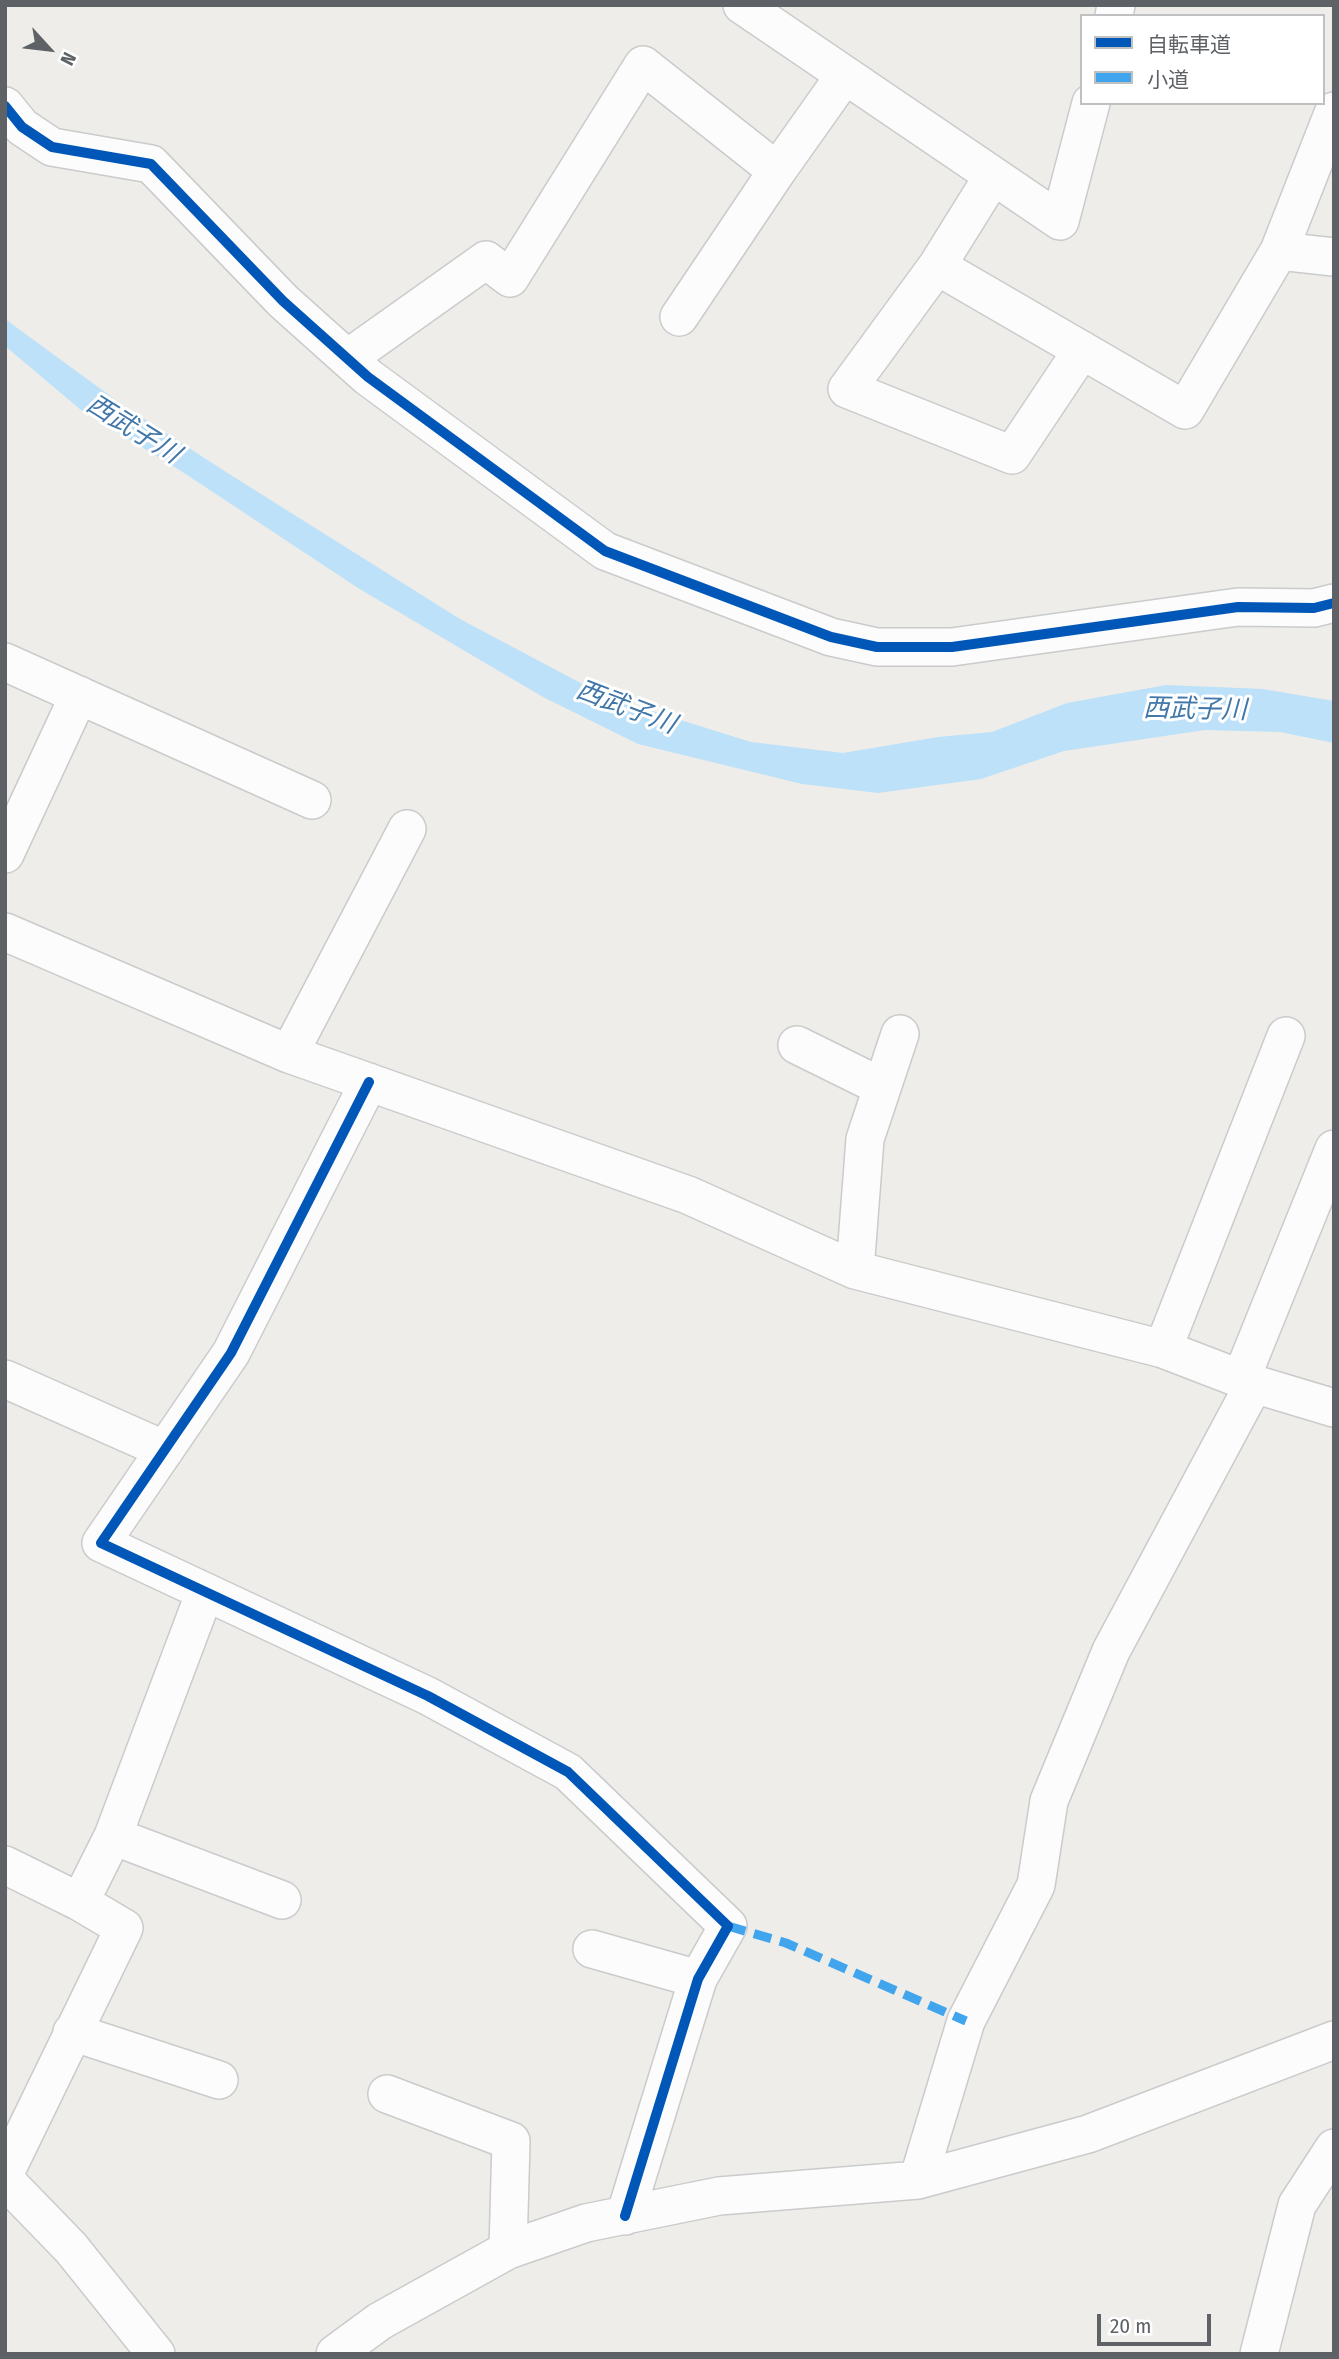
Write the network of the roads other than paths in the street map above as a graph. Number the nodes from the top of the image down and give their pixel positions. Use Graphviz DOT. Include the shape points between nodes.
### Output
graph roads {
  1 [pos="742,5"];
  2 [pos="845,75"];
  3 [pos="1090,105"];
  4 [pos="5,106"];
  5 [pos="1334,111"];
  6 [pos="776,171"];
  7 [pos="993,176"];
  8 [pos="1279,251"];
  9 [pos="1334,257"];
  10 [pos="937,266"];
  11 [pos="679,317"];
  12 [pos="1082,350"];
  13 [pos="348,358"];
  14 [pos="1334,603"];
  15 [pos="5,662"];
  16 [pos="79,695"];
  17 [pos="312,800"];
  18 [pos="407,829"];
  19 [pos="5,854"];
  20 [pos="5,932"];
  21 [pos="900,1034"];
  22 [pos="1286,1036"];
  23 [pos="797,1045"];
  24 [pos="289,1054"];
  25 [pos="369,1082"];
  26 [pos="882,1087"];
  27 [pos="1334,1149"];
  28 [pos="855,1270"];
  29 [pos="1163,1349"];
  30 [pos="5,1379"];
  31 [pos="1248,1381"];
  32 [pos="1334,1408"];
  33 [pos="165,1450"];
  34 [pos="205,1592"];
  35 [pos="113,1836"];
  36 [pos="5,1865"];
  37 [pos="282,1900"];
  38 [pos="80,1902"];
  39 [pos="592,1950"];
  40 [pos="698,1979"];
  41 [pos="72,2032"];
  42 [pos="1334,2040"];
  43 [pos="219,2080"];
  44 [pos="387,2094"];
  45 [pos="1334,2148"];
  46 [pos="5,2173"];
  47 [pos="5,2180"];
  48 [pos="918,2180"];
  49 [pos="625,2216"];
  50 [pos="508,2250"];
  51 [pos="156,2354"];
  52 [pos="335,2354"];
  53 [pos="1259,2354"];
  1 -- 2 [label="street"];
  2 -- 6 [label="street"];
  2 -- 7 [label="street"];
  3 -- 7 [label="street" via="1060,221"];
  4 -- 13 [label="street" via="22,128 52,147 151,164 283,301"];
  5 -- 8 [label="street"];
  6 -- 11 [label="street"];
  6 -- 13 [label="street" via="643,65 510,278 486,260"];
  7 -- 10 [label="street"];
  8 -- 9 [label="street"];
  8 -- 12 [label="street" via="1185,410"];
  10 -- 12 [label="street"];
  10 -- 12 [label="street" via="847,389 1012,455"];
  13 -- 14 [label="street" via="605,551 831,637 877,647 952,647 1238,607 1314,608"];
  15 -- 16 [label="street"];
  16 -- 17 [label="street"];
  16 -- 19 [label="street"];
  18 -- 24 [label="street"];
  20 -- 24 [label="street"];
  21 -- 26 [label="street"];
  22 -- 29 [label="street"];
  23 -- 26 [label="street"];
  24 -- 25 [label="street"];
  25 -- 28 [label="street" via="688,1195"];
  25 -- 33 [label="street" via="231,1353"];
  26 -- 28 [label="street" via="865,1139"];
  27 -- 31 [label="street"];
  28 -- 29 [label="street"];
  29 -- 31 [label="street"];
  30 -- 33 [label="street"];
  31 -- 32 [label="street"];
  31 -- 48 [label="street" via="1111,1651 1049,1801 1036,1885 966,2021"];
  33 -- 34 [label="street" via="101,1544"];
  34 -- 35 [label="street"];
  34 -- 40 [label="street" via="428,1696 568,1772 728,1926"];
  35 -- 37 [label="street"];
  35 -- 38 [label="street"];
  36 -- 38 [label="street"];
  38 -- 41 [label="street" via="124,1928"];
  39 -- 40 [label="street"];
  40 -- 49 [label="street"];
  41 -- 43 [label="street"];
  41 -- 46 [label="street"];
  42 -- 48 [label="street" via="1088,2134"];
  44 -- 50 [label="street" via="511,2141"];
  45 -- 53 [label="street" via="1297,2205"];
  47 -- 51 [label="street" via="71,2248"];
  48 -- 49 [label="street" via="719,2196"];
  49 -- 50 [label="street" via="586,2222"];
  50 -- 52 [label="street" via="380,2321"];
}
